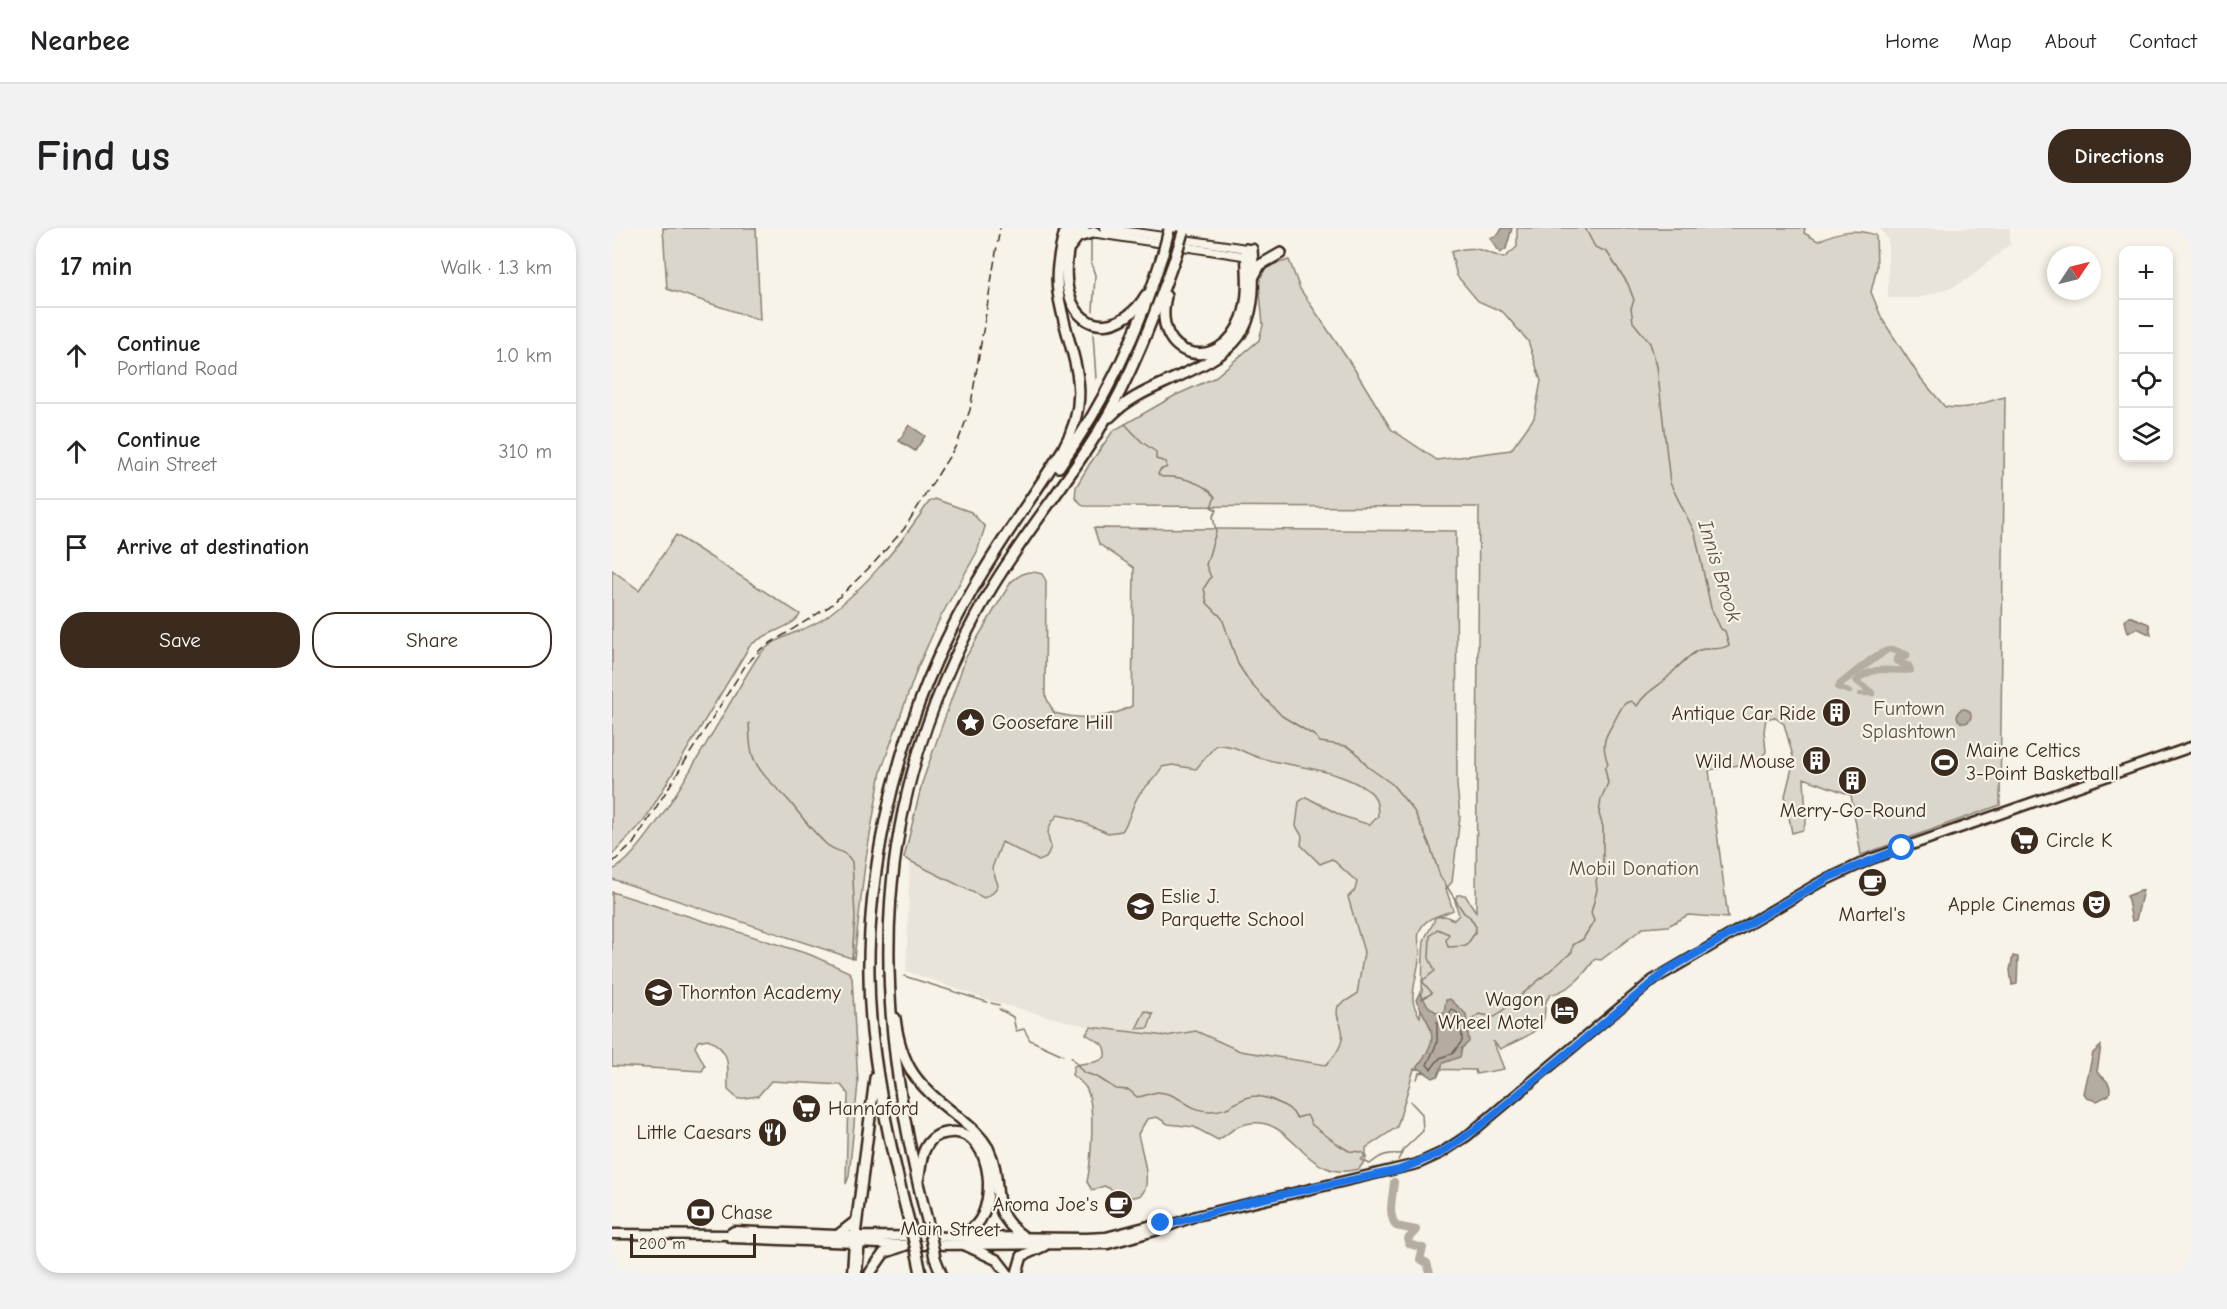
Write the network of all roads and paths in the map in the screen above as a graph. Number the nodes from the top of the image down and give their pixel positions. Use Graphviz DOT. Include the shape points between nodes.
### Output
graph roads {
  1 [pos="1067,228"];
  2 [pos="1170,229"];
  3 [pos="1100,230"];
  4 [pos="1183,230"];
  5 [pos="1248,251"];
  6 [pos="1281,253"];
  7 [pos="1067,255"];
  8 [pos="1176,255"];
  9 [pos="1155,280"];
  10 [pos="1253,282"];
  11 [pos="1098,433"];
  12 [pos="1014,525"];
  13 [pos="2191,747"];
  14 [pos="888,947"];
  15 [pos="876,1064"];
  16 [pos="917,1182"];
  17 [pos="856,1221"];
  18 [pos="1170,1224"];
  19 [pos="612,1234"];
  20 [pos="728,1235"];
  21 [pos="838,1235"];
  22 [pos="952,1236"];
  23 [pos="1024,1238"];
  24 [pos="857,1240"];
  25 [pos="906,1245"];
  26 [pos="965,1245"];
  27 [pos="1044,1246"];
  28 [pos="852,1273"];
  29 [pos="857,1273"];
  30 [pos="870,1273"];
  31 [pos="921,1273"];
  32 [pos="940,1273"];
  33 [pos="1007,1273"];
  34 [pos="1017,1273"];
  1 -- 3 [label="main road"];
  1 -- 7 [label="highway"];
  1 -- 12 [label="highway" via="1057,284 1078,370 1079,408 1064,449"];
  2 -- 9 [label="highway, bridge"];
  3 -- 5 [label="main road"];
  3 -- 7 [label="highway" via="1078,237"];
  4 -- 8 [label="highway, bridge"];
  5 -- 8 [label="highway" via="1246,302 1239,324 1220,348 1201,354 1179,348 1168,336 1164,323 1165,298"];
  5 -- 10 [label="highway"];
  6 -- 10 [label="highway" via="1258,267"];
  7 -- 9 [label="highway" via="1066,279 1071,301 1083,317 1098,324 1116,323 1129,316"];
  8 -- 11 [label="highway" via="1129,379"];
  9 -- 12 [label="highway" via="1128,348 1096,410"];
  10 -- 11 [label="highway" via="1250,318 1229,349 1136,397"];
  11 -- 14 [label="highway" via="992,588 938,693 914,765 898,833"];
  12 -- 15 [label="highway" via="968,597 943,646 913,720 893,787 879,861 871,940"];
  13 -- 18 [label="main road, Main Street" via="1892,851 1830,877 1653,980 1447,1150 1407,1167"];
  14 -- 16 [label="highway" via="894,1064"];
  14 -- 23 [label="highway" via="897,1031 907,1064 925,1090 981,1138 992,1160 1001,1214"];
  15 -- 17 [label="highway"];
  15 -- 31 [label="highway, bridge"];
  16 -- 22 [label="highway" via="925,1149 936,1136 960,1133 979,1148 988,1176 986,1207 973,1228"];
  16 -- 32 [label="highway, bridge"];
  17 -- 21 [label="highway"];
  17 -- 24 [label="highway"];
  18 -- 23 [label="main road, Main Street" via="1100,1237"];
  18 -- 27 [label="main road, Main Street" via="1108,1244"];
  19 -- 20 [label="main road, Main Street"];
  20 -- 21 [label="main road, Main Street" via="734,1231"];
  20 -- 24 [label="main road, Main Street" via="756,1241"];
  21 -- 24 [label="main road, Main Street"];
  22 -- 23 [label="main road, Main Street"];
  22 -- 24 [label="main road, Main Street"];
  24 -- 25 [label="main road, Main Street"];
  24 -- 28 [label="main road"];
  24 -- 29 [label="main road"];
  25 -- 26 [label="main road, Main Street"];
  25 -- 30 [label="highway" via="884,1253"];
  26 -- 27 [label="main road, Main Street"];
  26 -- 33 [label="highway" via="997,1260"];
  27 -- 34 [label="highway" via="1022,1256"];
}
